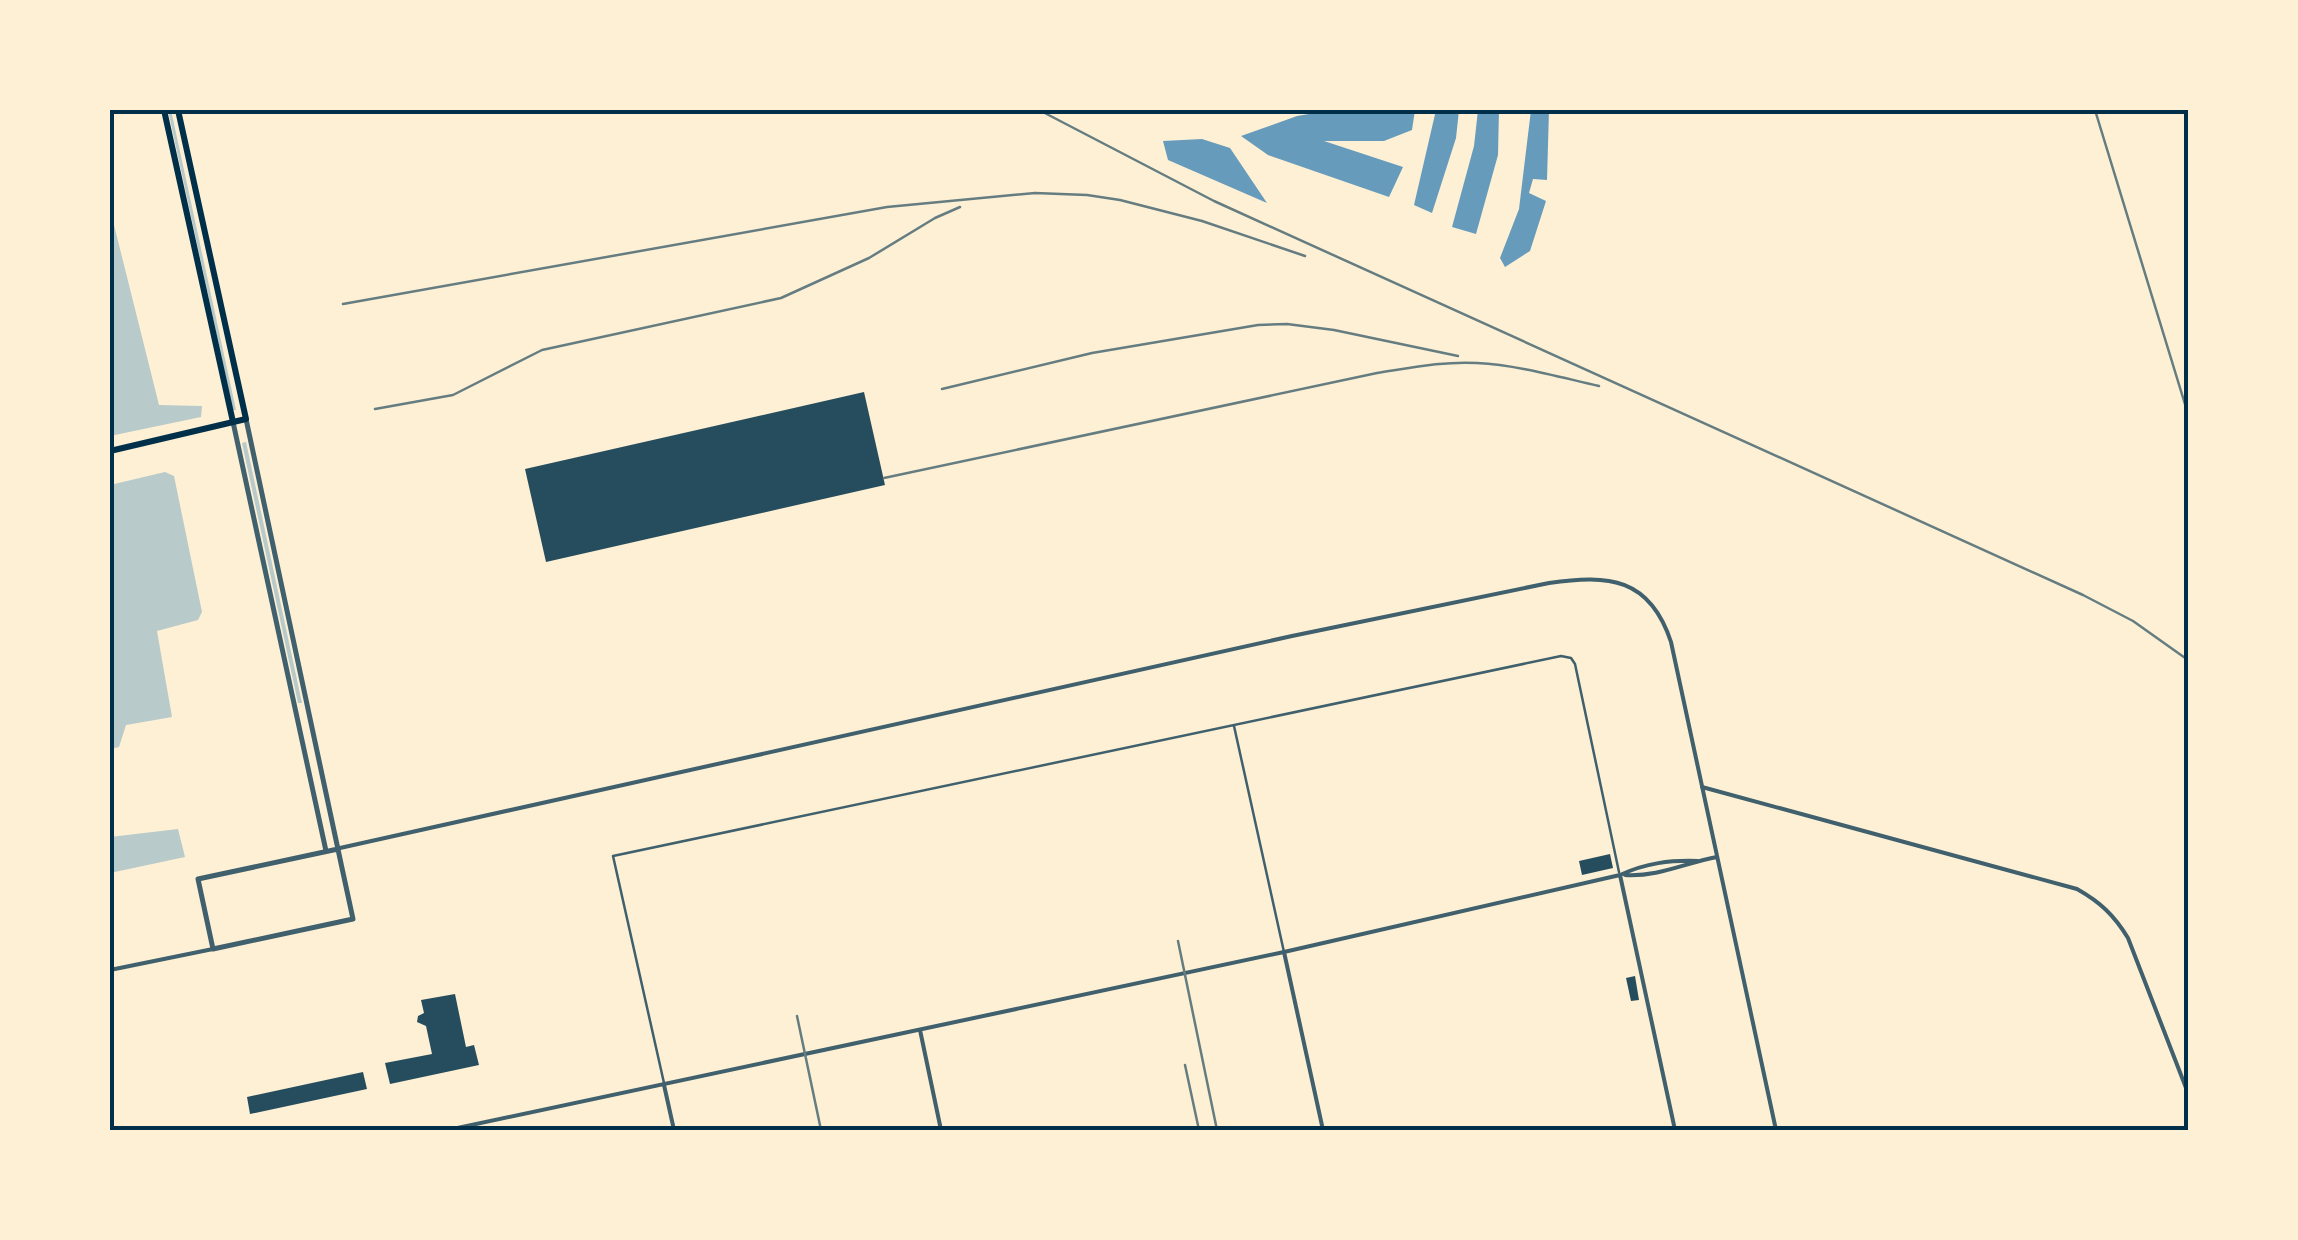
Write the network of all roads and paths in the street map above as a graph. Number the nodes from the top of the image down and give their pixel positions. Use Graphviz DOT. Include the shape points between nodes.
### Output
graph roads {
  1 [pos="164,110"];
  2 [pos="178,110"];
  3 [pos="246,419"];
  4 [pos="233,422"];
  5 [pos="110,451"];
  6 [pos="310,718"];
  7 [pos="298,721"];
  8 [pos="1234,725"];
  9 [pos="1702,787"];
  10 [pos="338,849"];
  11 [pos="326,852"];
  12 [pos="1717,858"];
  13 [pos="1698,861"];
  14 [pos="1620,875"];
  15 [pos="213,948"];
  16 [pos="1284,952"];
  17 [pos="110,970"];
  18 [pos="920,1030"];
  19 [pos="664,1085"];
  20 [pos="2188,1092"];
  21 [pos="448,1130"];
  22 [pos="674,1130"];
  23 [pos="941,1130"];
  24 [pos="1322,1130"];
  25 [pos="1675,1130"];
  26 [pos="1776,1130"];
  1 -- 4 [label="main road"];
  2 -- 3 [label="main road"];
  3 -- 4 [label="main road"];
  3 -- 6 [label="street"];
  4 -- 5 [label="main road"];
  4 -- 7 [label="street"];
  6 -- 7 [label="street"];
  6 -- 10 [label="street"];
  7 -- 11 [label="street"];
  8 -- 14 [label="lane" via="1570,658"];
  8 -- 16 [label="lane"];
  8 -- 19 [label="lane" via="613,856"];
  9 -- 10 [label="street" via="1663,619 1643,594 1590,579 1311,632"];
  9 -- 12 [label="street"];
  9 -- 20 [label="street" via="2077,889 2099,902 2128,938"];
  10 -- 11 [label="street"];
  10 -- 15 [label="street" via="352,919"];
  11 -- 15 [label="street" via="198,879"];
  12 -- 13 [label="street"];
  12 -- 26 [label="street"];
  13 -- 14 [label="street" via="1672,871"];
  13 -- 14 [label="street" via="1670,860"];
  14 -- 16 [label="street"];
  14 -- 25 [label="street"];
  15 -- 17 [label="street"];
  16 -- 18 [label="street"];
  16 -- 24 [label="street"];
  18 -- 19 [label="street"];
  18 -- 23 [label="street"];
  19 -- 21 [label="street"];
  19 -- 22 [label="street"];
}
